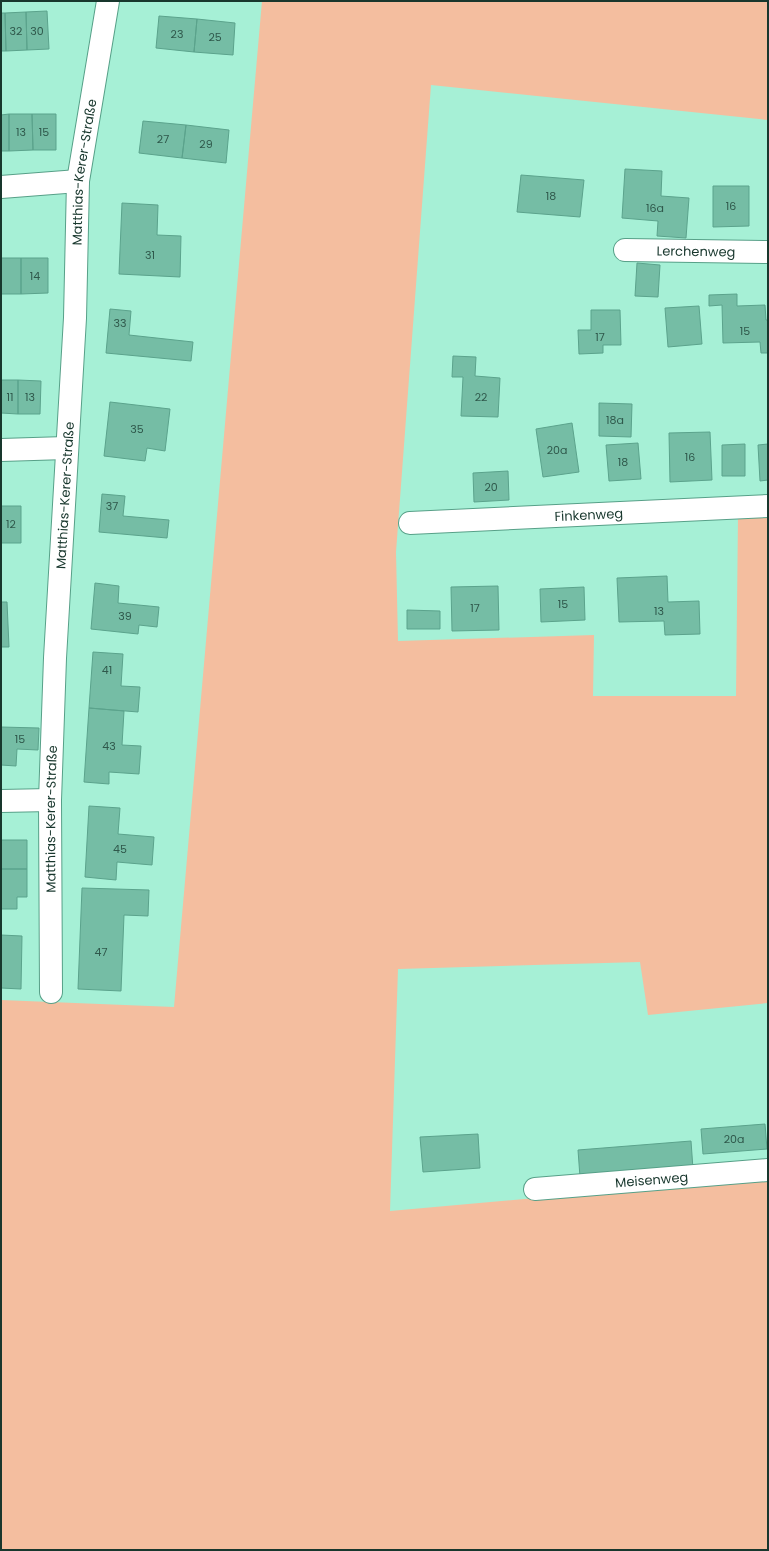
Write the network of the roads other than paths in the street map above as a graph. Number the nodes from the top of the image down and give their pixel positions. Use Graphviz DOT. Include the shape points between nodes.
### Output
graph roads {
  1 [pos="108,1"];
  2 [pos="78,181"];
  3 [pos="1,188"];
  4 [pos="625,250"];
  5 [pos="768,252"];
  6 [pos="66,448"];
  7 [pos="1,450"];
  8 [pos="768,506"];
  9 [pos="410,523"];
  10 [pos="50,800"];
  11 [pos="1,801"];
  12 [pos="51,992"];
  13 [pos="768,1170"];
  14 [pos="535,1189"];
  1 -- 2 [label="street, Matthias-Kerer-Straße"];
  2 -- 3 [label="street"];
  2 -- 6 [label="street, Matthias-Kerer-Straße" via="75,318"];
  4 -- 5 [label="street, Lerchenweg"];
  6 -- 7 [label="street"];
  6 -- 10 [label="street, Matthias-Kerer-Straße"];
  8 -- 9 [label="street, Finkenweg"];
  10 -- 11 [label="street"];
  10 -- 12 [label="street, Matthias-Kerer-Straße"];
  13 -- 14 [label="street, Meisenweg"];
}
